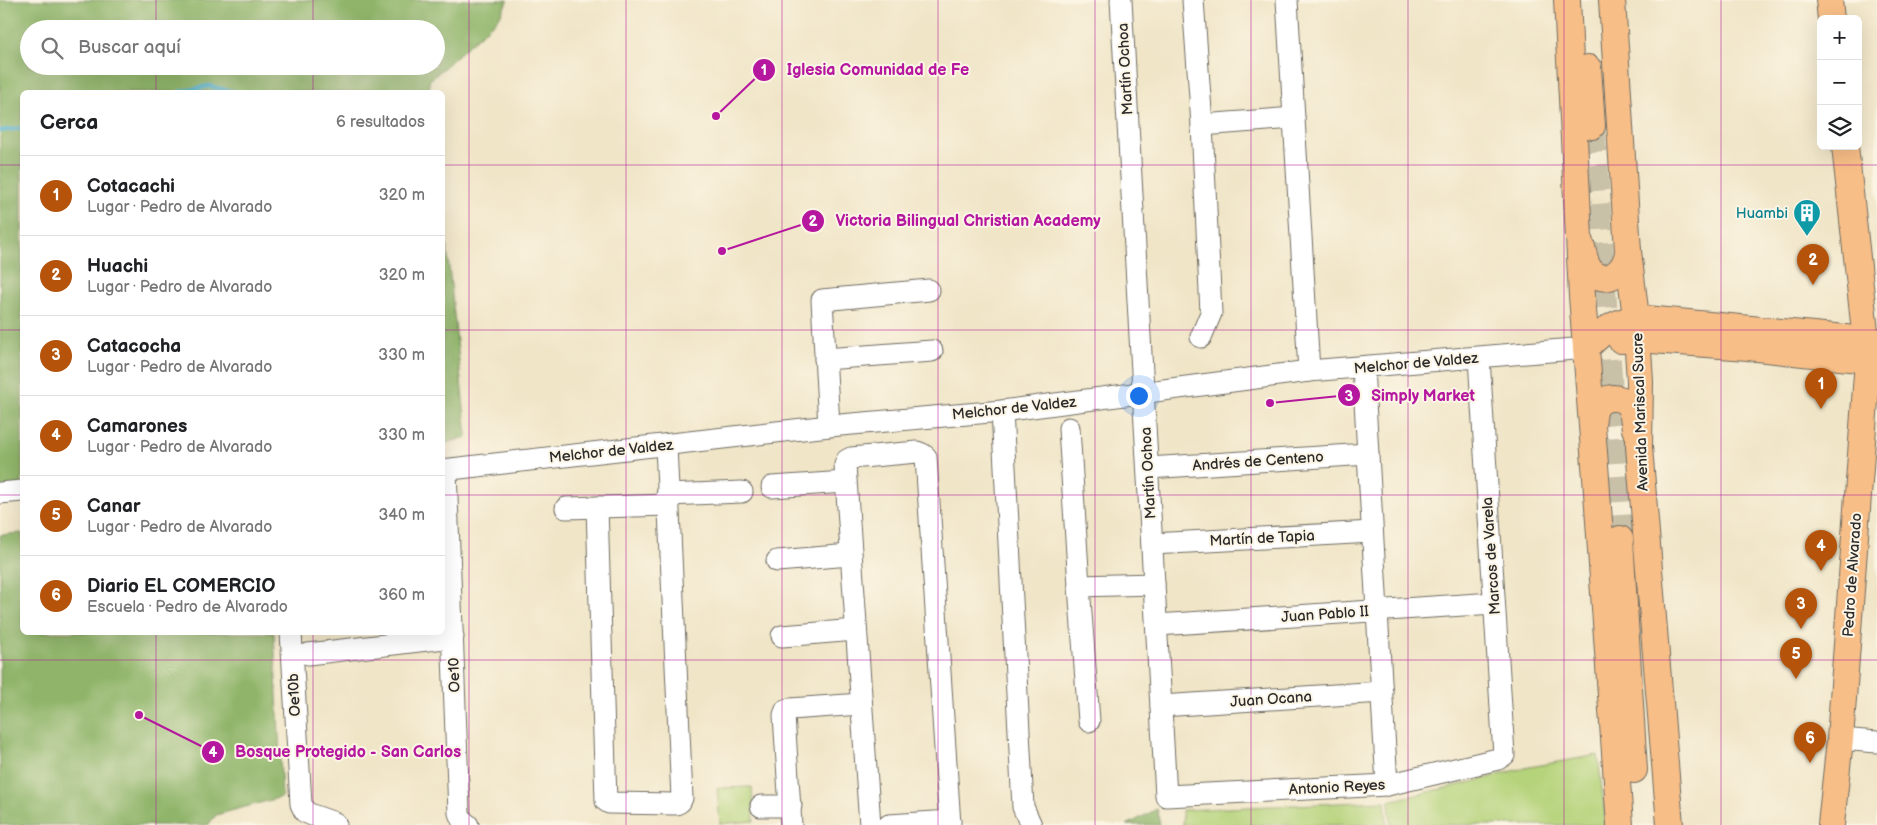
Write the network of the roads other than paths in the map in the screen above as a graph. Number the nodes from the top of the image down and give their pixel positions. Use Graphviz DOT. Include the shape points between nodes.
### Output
graph roads {
  1 [pos="1121,0"];
  2 [pos="1193,0"];
  3 [pos="1287,0"];
  4 [pos="1567,0"];
  5 [pos="1584,0"];
  6 [pos="1597,0"];
  7 [pos="1612,0"];
  8 [pos="1829,0"];
  9 [pos="1831,15"];
  10 [pos="1294,118"];
  11 [pos="1202,125"];
  12 [pos="1846,150"];
  13 [pos="1579,235"];
  14 [pos="1628,251"];
  15 [pos="929,290"];
  16 [pos="1637,329"];
  17 [pos="1201,337"];
  18 [pos="1586,348"];
  19 [pos="932,351"];
  20 [pos="1872,351"];
  21 [pos="1478,358"];
  22 [pos="824,359"];
  23 [pos="1363,367"];
  24 [pos="1310,371"];
  25 [pos="1144,393"];
  26 [pos="1002,411"];
  27 [pos="881,422"];
  28 [pos="1592,425"];
  29 [pos="828,426"];
  30 [pos="1069,428"];
  31 [pos="666,445"];
  32 [pos="1639,447"];
  33 [pos="1368,454"];
  34 [pos="885,455"];
  35 [pos="1148,468"];
  36 [pos="445,470"];
  37 [pos="845,482"];
  38 [pos="772,487"];
  39 [pos="20,490"];
  40 [pos="0,492"];
  41 [pos="742,492"];
  42 [pos="667,500"];
  43 [pos="597,507"];
  44 [pos="445,508"];
  45 [pos="566,508"];
  46 [pos="1372,532"];
  47 [pos="1152,544"];
  48 [pos="446,545"];
  49 [pos="850,556"];
  50 [pos="777,560"];
  51 [pos="1154,584"];
  52 [pos="1079,586"];
  53 [pos="1494,603"];
  54 [pos="1377,611"];
  55 [pos="1156,625"];
  56 [pos="856,630"];
  57 [pos="291,635"];
  58 [pos="782,636"];
  59 [pos="453,637"];
  60 [pos="308,654"];
  61 [pos="1382,692"];
  62 [pos="861,704"];
  63 [pos="1161,706"];
  64 [pos="1090,721"];
  65 [pos="1840,739"];
  66 [pos="1877,742"];
  67 [pos="1504,755"];
  68 [pos="1387,785"];
  69 [pos="1166,796"];
  70 [pos="761,806"];
  71 [pos="791,815"];
  72 [pos="465,822"];
  73 [pos="950,823"];
  74 [pos="336,825"];
  75 [pos="870,825"];
  76 [pos="889,825"];
  77 [pos="1030,825"];
  78 [pos="1620,825"];
  79 [pos="1638,825"];
  80 [pos="1654,825"];
  81 [pos="1670,825"];
  82 [pos="1831,825"];
  1 -- 25 [label="street, Martín Ochoa"];
  2 -- 11 [label="street"];
  3 -- 10 [label="street"];
  4 -- 13 [label="main road"];
  5 -- 6 [label="main road" via="1598,126"];
  7 -- 14 [label="main road, Avenida Mariscal Sucre"];
  8 -- 9 [label="main road"];
  10 -- 11 [label="street"];
  10 -- 24 [label="street"];
  11 -- 17 [label="street" via="1211,313"];
  12 -- 20 [label="main road, Pedro de Alvarado"];
  13 -- 14 [label="main road" via="1586,263 1597,276 1612,276 1619,272 1625,266"];
  13 -- 18 [label="main road"];
  14 -- 16 [label="main road, Avenida Mariscal Sucre"];
  15 -- 22 [label="street" via="822,300"];
  16 -- 18 [label="main road"];
  16 -- 20 [label="main road" via="1748,347"];
  16 -- 32 [label="main road, Avenida Mariscal Sucre"];
  18 -- 21 [label="street, Melchor de Valdez"];
  18 -- 28 [label="main road"];
  19 -- 22 [label="street"];
  20 -- 65 [label="main road, Pedro de Alvarado"];
  21 -- 23 [label="street, Melchor de Valdez"];
  21 -- 53 [label="street, Marcos de Varela"];
  22 -- 29 [label="street"];
  23 -- 24 [label="street, Melchor de Valdez"];
  23 -- 33 [label="street"];
  24 -- 25 [label="street, Melchor de Valdez"];
  25 -- 26 [label="street, Melchor de Valdez"];
  25 -- 35 [label="street, Martín Ochoa"];
  26 -- 27 [label="street, Melchor de Valdez"];
  26 -- 77 [label="street" via="1023,807"];
  27 -- 29 [label="street, Melchor de Valdez"];
  27 -- 34 [label="street"];
  28 -- 32 [label="main road" via="1595,409 1602,401 1607,398 1624,400 1629,405"];
  28 -- 78 [label="main road"];
  29 -- 31 [label="street, Melchor de Valdez"];
  30 -- 52 [label="street"];
  31 -- 36 [label="street, Melchor de Valdez"];
  31 -- 42 [label="street"];
  32 -- 81 [label="main road, Avenida Mariscal Sucre"];
  33 -- 35 [label="street, Andrés de Centeno"];
  33 -- 46 [label="street"];
  34 -- 37 [label="street" via="847,460"];
  34 -- 73 [label="street" via="917,452 926,457"];
  35 -- 47 [label="street, Martín Ochoa"];
  37 -- 38 [label="street"];
  37 -- 49 [label="street"];
  39 -- 40 [label="street"];
  41 -- 42 [label="street"];
  42 -- 43 [label="street"];
  42 -- 43 [label="street" via="682,798 676,804 606,802"];
  43 -- 45 [label="street"];
  44 -- 48 [label="street, Oe10"];
  46 -- 47 [label="street, Martín de Tapia"];
  46 -- 54 [label="street"];
  47 -- 51 [label="street, Martín Ochoa"];
  48 -- 59 [label="street, Oe10"];
  49 -- 50 [label="street"];
  49 -- 56 [label="street"];
  51 -- 52 [label="street"];
  51 -- 55 [label="street, Martín Ochoa"];
  52 -- 64 [label="street"];
  53 -- 54 [label="street, Juan Pablo II"];
  53 -- 67 [label="street, Marcos de Varela"];
  54 -- 55 [label="street, Juan Pablo II"];
  54 -- 61 [label="street"];
  55 -- 63 [label="street, Martín Ochoa"];
  56 -- 58 [label="street"];
  56 -- 62 [label="street"];
  57 -- 74 [label="street, Oe10b" via="301,804 305,812"];
  59 -- 60 [label="street"];
  59 -- 72 [label="street, Oe10" via="459,813"];
  61 -- 63 [label="street, Juan Ocana"];
  61 -- 68 [label="street"];
  62 -- 71 [label="street" via="786,710"];
  62 -- 75 [label="street"];
  63 -- 69 [label="street, Martín Ochoa"];
  65 -- 66 [label="street"];
  65 -- 82 [label="main road, Pedro de Alvarado"];
  67 -- 68 [label="street, Antonio Reyes"];
  68 -- 69 [label="street, Antonio Reyes"];
  70 -- 71 [label="street"];
  73 -- 76 [label="street"];
  79 -- 80 [label="main road" via="1627,538"];
}
